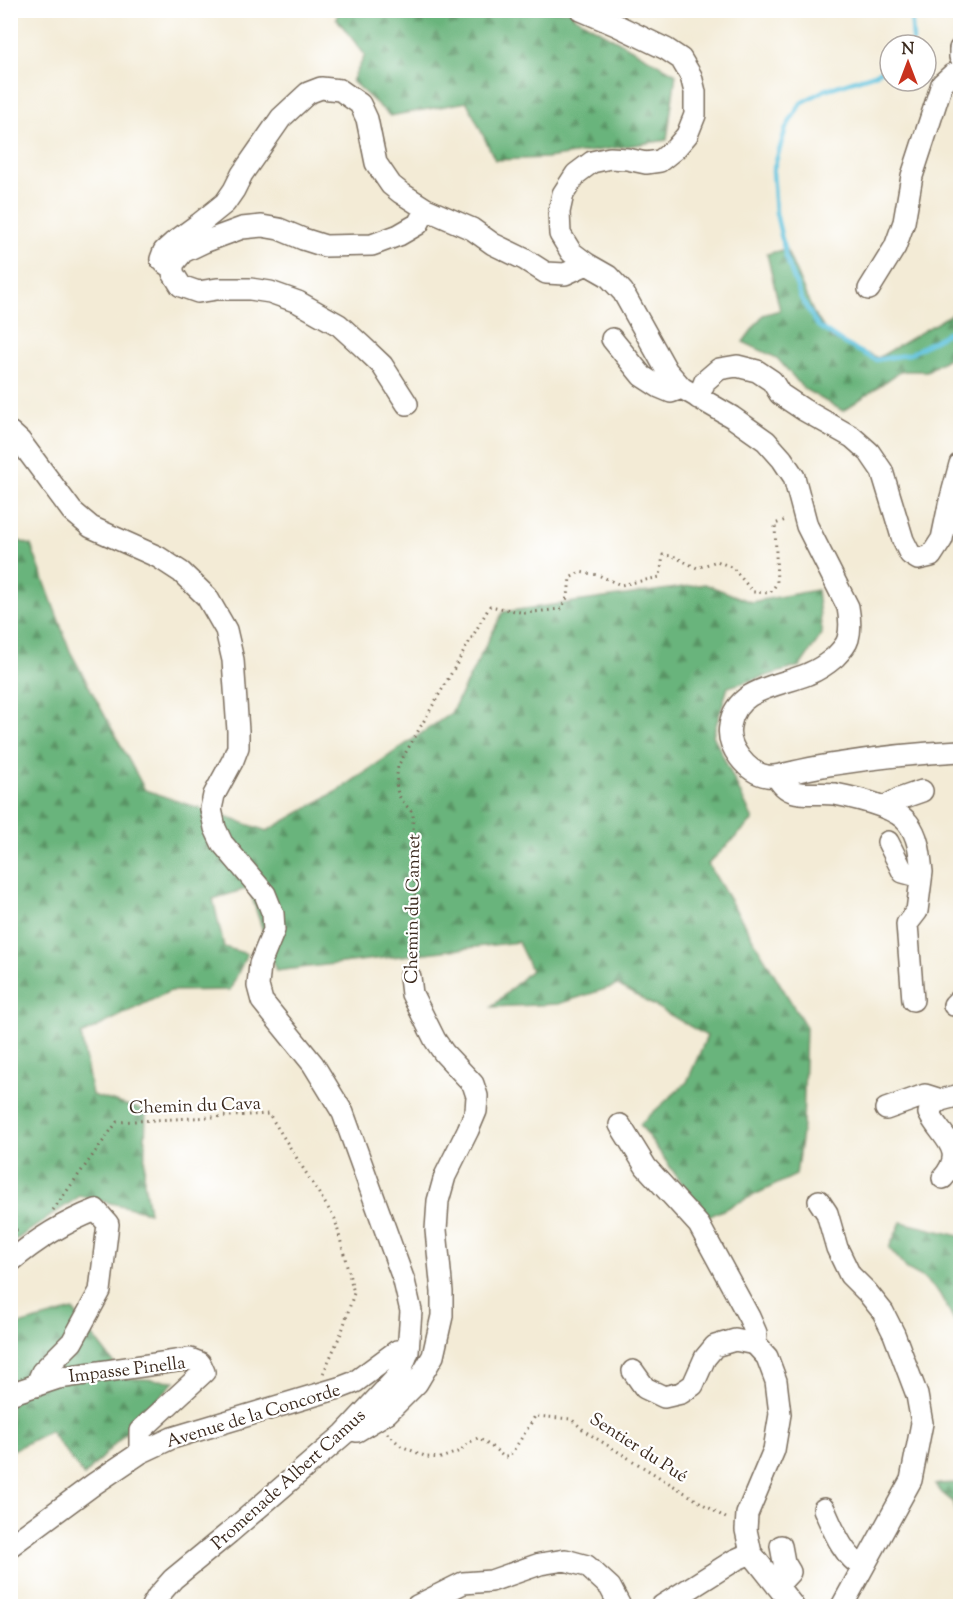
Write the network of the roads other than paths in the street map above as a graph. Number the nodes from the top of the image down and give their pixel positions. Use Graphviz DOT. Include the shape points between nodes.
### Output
graph roads {
  1 [pos="581,10"];
  2 [pos="616,18"];
  3 [pos="960,49"];
  4 [pos="960,57"];
  5 [pos="960,71"];
  6 [pos="426,209"];
  7 [pos="172,264"];
  8 [pos="587,264"];
  9 [pos="869,289"];
  10 [pos="612,339"];
  11 [pos="690,393"];
  12 [pos="407,404"];
  13 [pos="10,432"];
  14 [pos="960,464"];
  15 [pos="960,751"];
  16 [pos="777,776"];
  17 [pos="922,791"];
  18 [pos="884,807"];
  19 [pos="888,842"];
  20 [pos="922,872"];
  21 [pos="410,976"];
  22 [pos="913,1000"];
  23 [pos="951,1098"];
  24 [pos="886,1109"];
  25 [pos="620,1125"];
  26 [pos="943,1178"];
  27 [pos="819,1201"];
  28 [pos="10,1262"];
  29 [pos="755,1344"];
  30 [pos="408,1352"];
  31 [pos="633,1371"];
  32 [pos="36,1386"];
  33 [pos="10,1394"];
  34 [pos="344,1434"];
  35 [pos="140,1453"];
  36 [pos="824,1509"];
  37 [pos="10,1546"];
  38 [pos="781,1546"];
  39 [pos="751,1553"];
  40 [pos="863,1567"];
  41 [pos="777,1586"];
  42 [pos="152,1606"];
  43 [pos="417,1606"];
  44 [pos="620,1606"];
  45 [pos="662,1606"];
  46 [pos="793,1606"];
  47 [pos="842,1606"];
  1 -- 2 [label="street"];
  2 -- 8 [label="street" via="681,59 691,76 695,115 687,135 660,161 610,158 592,162 576,174 563,194 560,234 571,252"];
  3 -- 4 [label="street"];
  5 -- 9 [label="street" via="942,84 912,176 904,222 895,247"];
  6 -- 7 [label="street" via="418,224 372,245 325,246 262,226 242,228 204,242 183,252"];
  6 -- 7 [label="street" via="391,185 376,163 367,118 360,105 340,90 321,88 308,93 281,118 225,203 164,251 161,259"];
  6 -- 8 [label="street" via="472,229 546,273 565,274"];
  7 -- 12 [label="street" via="181,286 198,292 270,292 298,302 339,325 382,365"];
  8 -- 11 [label="street" via="608,276 623,292 667,371"];
  10 -- 11 [label="street" via="642,376 671,392"];
  11 -- 14 [label="street" via="719,369 736,366 757,371 772,381 780,394 852,437 882,471 903,540 910,554 918,559 931,556 942,539"];
  11 -- 16 [label="street" via="766,441 783,459 794,477 807,526 848,607 848,640 841,652 808,674 751,694 735,708 729,727 733,746 742,761 755,773"];
  13 -- 30 [label="street, Promenade Albert Camus" via="72,511 91,527 158,557 181,572 207,597 226,630 233,660 238,747 214,795 211,809 215,828 222,843 265,894 273,914 274,930 260,964 258,986 262,1001 313,1064 343,1113 404,1281 411,1311"];
  15 -- 16 [label="street" via="893,755"];
  16 -- 18 [label="street" via="780,784 802,794 834,794"];
  17 -- 18 [label="street"];
  18 -- 20 [label="street" via="908,823 918,844"];
  19 -- 20 [label="street" via="903,872"];
  20 -- 22 [label="street" via="917,911 907,924"];
  21 -- 34 [label="street, Chemin du Cannet" via="412,994 435,1040 473,1084 476,1111 445,1176 438,1201 436,1230 442,1316 433,1356 417,1383 387,1413 356,1433"];
  23 -- 24 [label="street" via="926,1095"];
  23 -- 26 [label="street" via="934,1104 929,1113 952,1149 951,1168"];
  25 -- 29 [label="street" via="646,1167 699,1225 756,1333"];
  27 -- 40 [label="street" via="850,1275 883,1312 894,1334 917,1395 922,1423 911,1480"];
  28 -- 32 [label="street" via="39,1240 96,1210 108,1224 100,1291 72,1342 42,1372"];
  29 -- 31 [label="street" via="735,1340 715,1346 693,1384 681,1393 664,1397 645,1388"];
  29 -- 39 [label="street" via="767,1358 776,1381 780,1414 774,1450 747,1514"];
  30 -- 34 [label="street, Promenade Albert Camus" via="399,1375"];
  30 -- 35 [label="street, Avenue de la Concorde" via="397,1351 356,1382 172,1438"];
  32 -- 33 [label="street, Impasse Pinella"];
  32 -- 35 [label="street, Impasse Pinella" via="58,1378 190,1359 200,1362 204,1372 140,1431"];
  34 -- 42 [label="street, Promenade Albert Camus" via="173,1579"];
  35 -- 37 [label="street, Avenue de la Concorde"];
  36 -- 40 [label="street" via="842,1545"];
  38 -- 41 [label="street" via="790,1572"];
  39 -- 41 [label="street"];
  39 -- 45 [label="street"];
  40 -- 47 [label="street"];
  41 -- 46 [label="street"];
  43 -- 44 [label="street" via="463,1583 491,1581 565,1560 587,1566 610,1587"];
}
